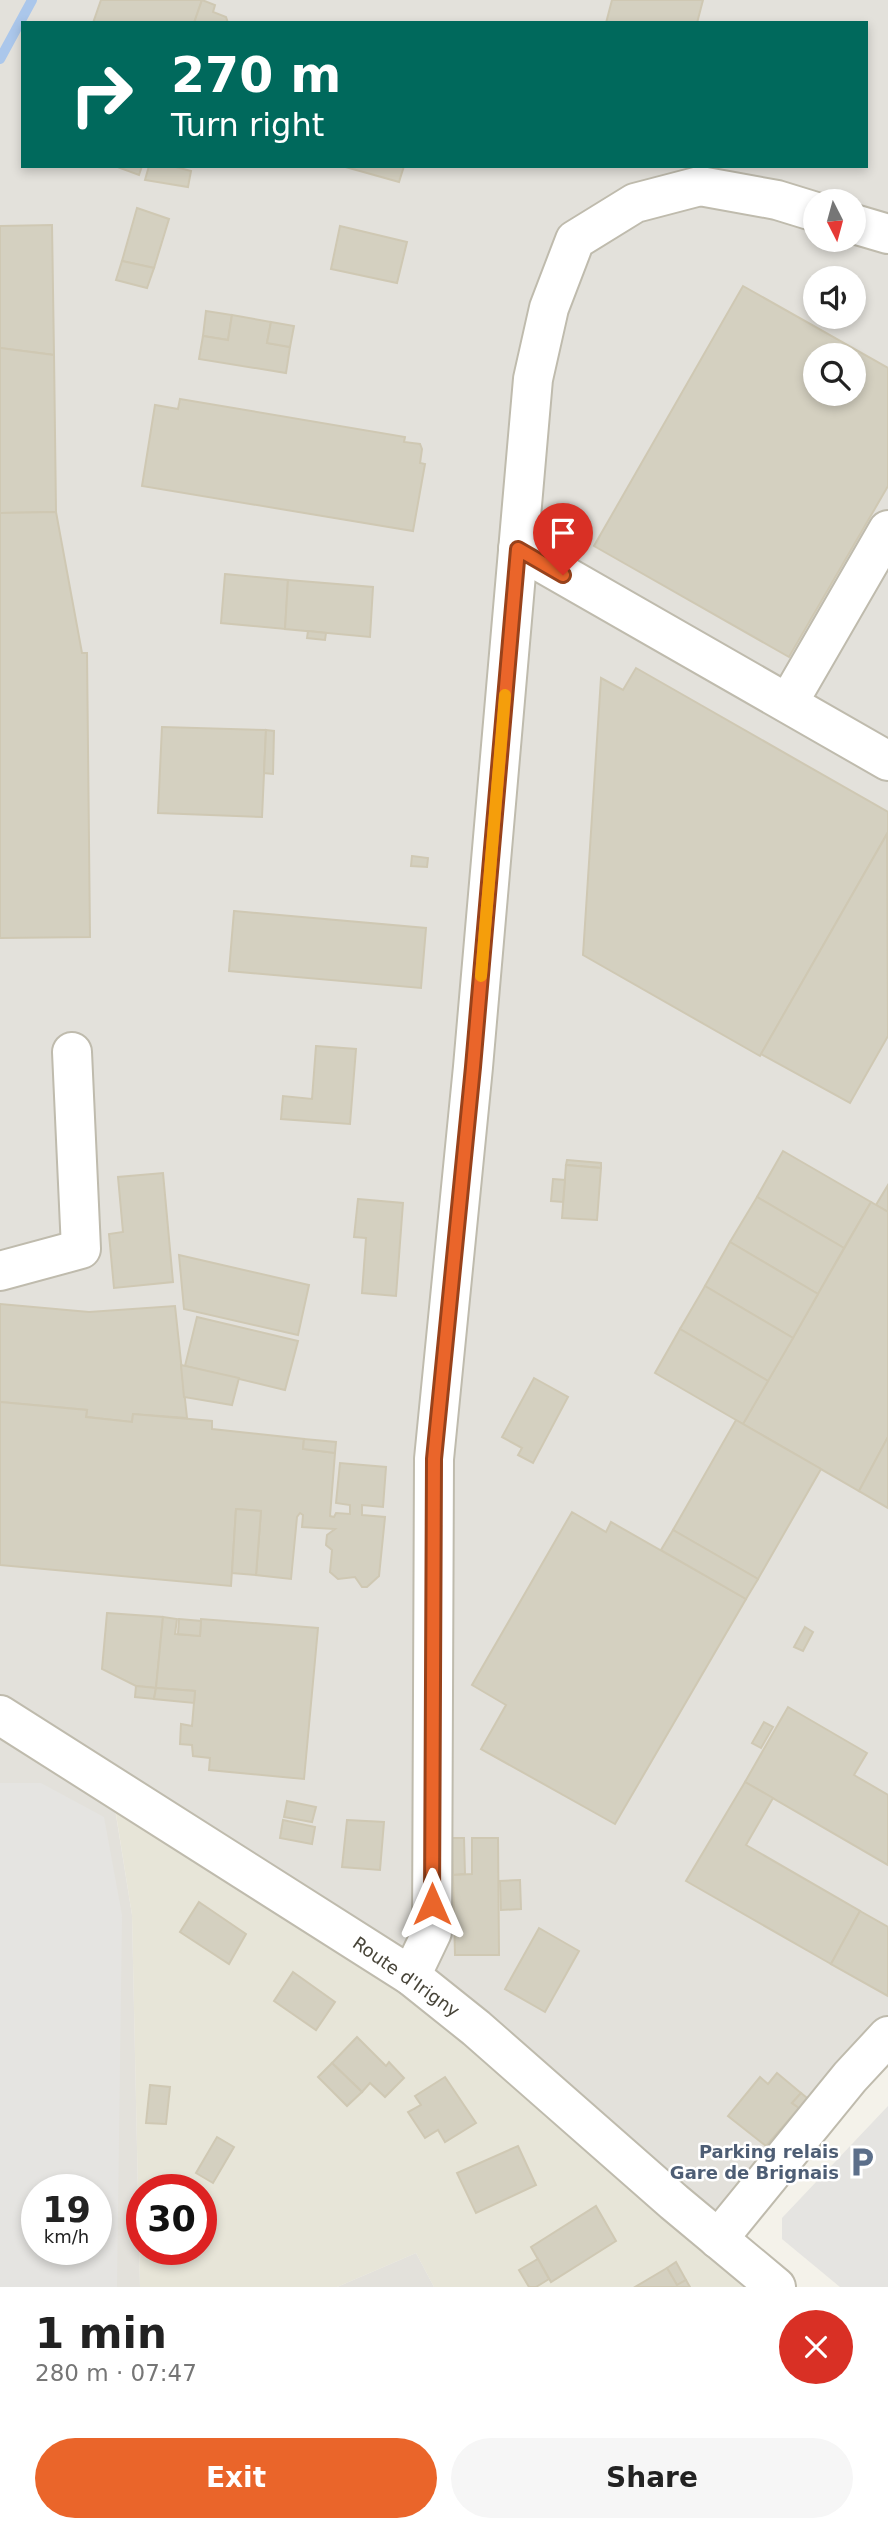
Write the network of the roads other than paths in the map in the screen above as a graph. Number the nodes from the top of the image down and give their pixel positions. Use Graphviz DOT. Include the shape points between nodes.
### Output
graph roads {
  1 [pos="803,208"];
  2 [pos="866,228"];
  3 [pos="888,234"];
  4 [pos="888,530"];
  5 [pos="518,549"];
  6 [pos="788,703"];
  7 [pos="888,761"];
  8 [pos="72,1052"];
  9 [pos="0,1271"];
  10 [pos="0,1715"];
  11 [pos="411,1976"];
  12 [pos="888,2036"];
  13 [pos="718,2239"];
  14 [pos="776,2287"];
  1 -- 5 [label="street" via="700,186 635,202 575,240 549,308 533,379"];
  2 -- 3 [label="street"];
  4 -- 6 [label="street"];
  5 -- 6 [label="street"];
  5 -- 11 [label="street" via="434,1459 432,1931"];
  6 -- 7 [label="street"];
  8 -- 9 [label="street" via="81,1249"];
  10 -- 11 [label="street, Route d'Irigny"];
  11 -- 13 [label="street, Route d'Irigny"];
  12 -- 13 [label="street"];
  13 -- 14 [label="street, Route d'Irigny"];
}
